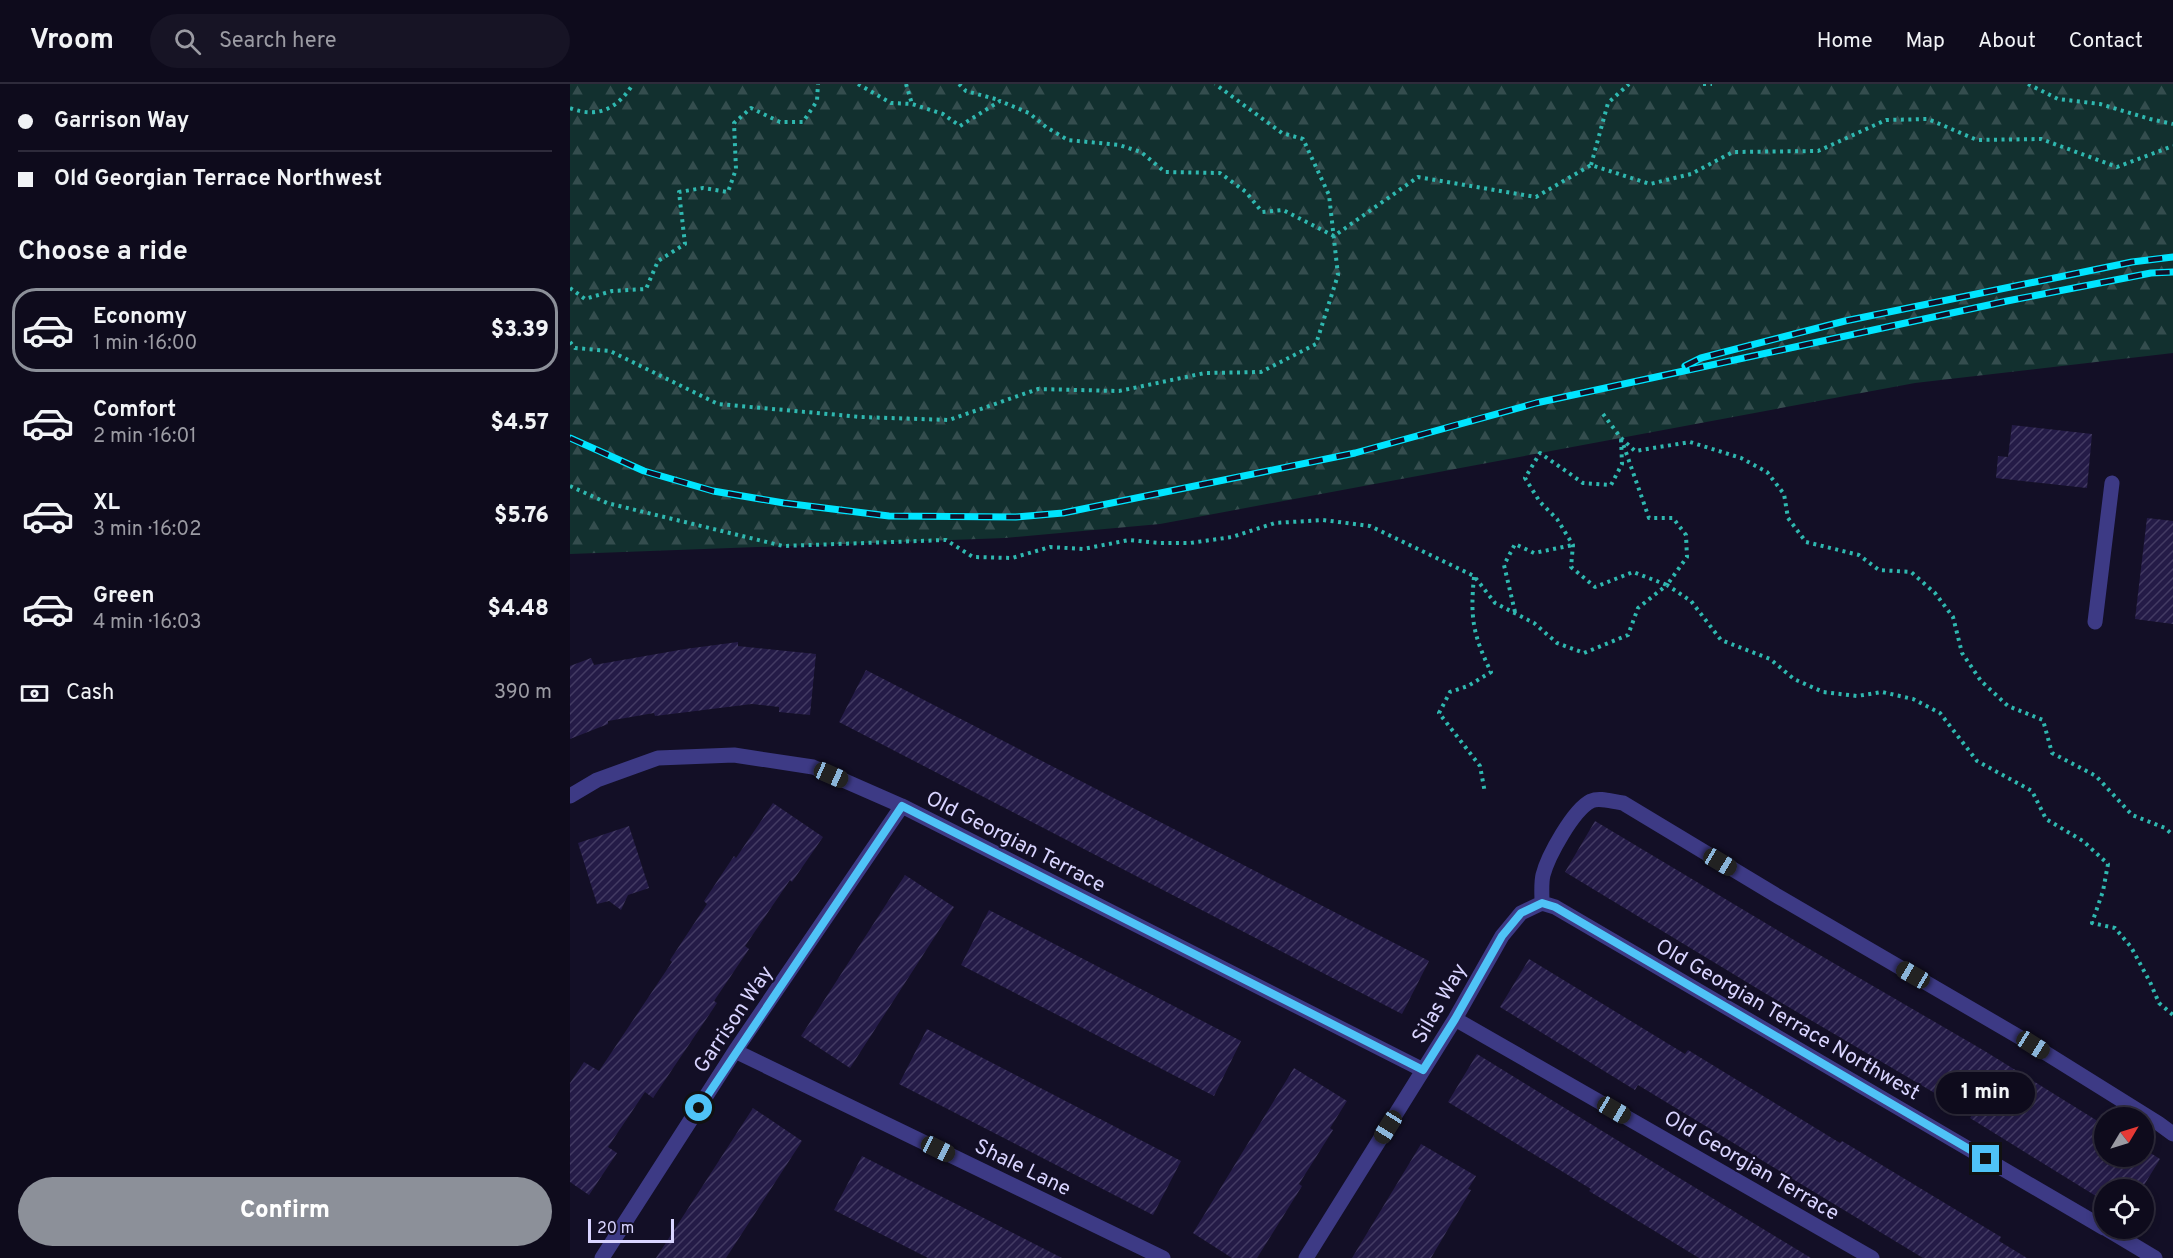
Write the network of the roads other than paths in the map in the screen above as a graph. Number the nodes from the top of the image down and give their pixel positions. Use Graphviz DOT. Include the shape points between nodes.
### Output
graph roads {
  1 [pos="2112,483"];
  2 [pos="2095,622"];
  3 [pos="570,796"];
  4 [pos="902,806"];
  5 [pos="1542,903"];
  6 [pos="1455,1019"];
  7 [pos="735,1051"];
  8 [pos="1423,1070"];
  9 [pos="2173,1134"];
  10 [pos="2094,1222"];
  11 [pos="2123,1239"];
  12 [pos="602,1258"];
  13 [pos="1162,1258"];
  14 [pos="1306,1258"];
  15 [pos="1872,1258"];
  16 [pos="2155,1258"];
  1 -- 2 [label="street"];
  3 -- 4 [label="street, Old Georgian Terrace" via="597,780 658,758 734,755 813,767"];
  4 -- 7 [label="street, Garrison Way"];
  4 -- 8 [label="street, Old Georgian Terrace"];
  5 -- 6 [label="street, Silas Way" via="1521,913 1502,936"];
  5 -- 9 [label="street" via="1543,876 1566,828 1590,802 1623,803 2033,1045"];
  5 -- 10 [label="street, Old Georgian Terrace Northwest" via="1566,913"];
  6 -- 8 [label="street, Silas Way"];
  6 -- 15 [label="street, Old Georgian Terrace"];
  7 -- 12 [label="street, Garrison Way"];
  7 -- 13 [label="street, Shale Lane"];
  8 -- 14 [label="street, Silas Way"];
  11 -- 16 [label="street, Old Georgian Terrace Northwest"];
}
